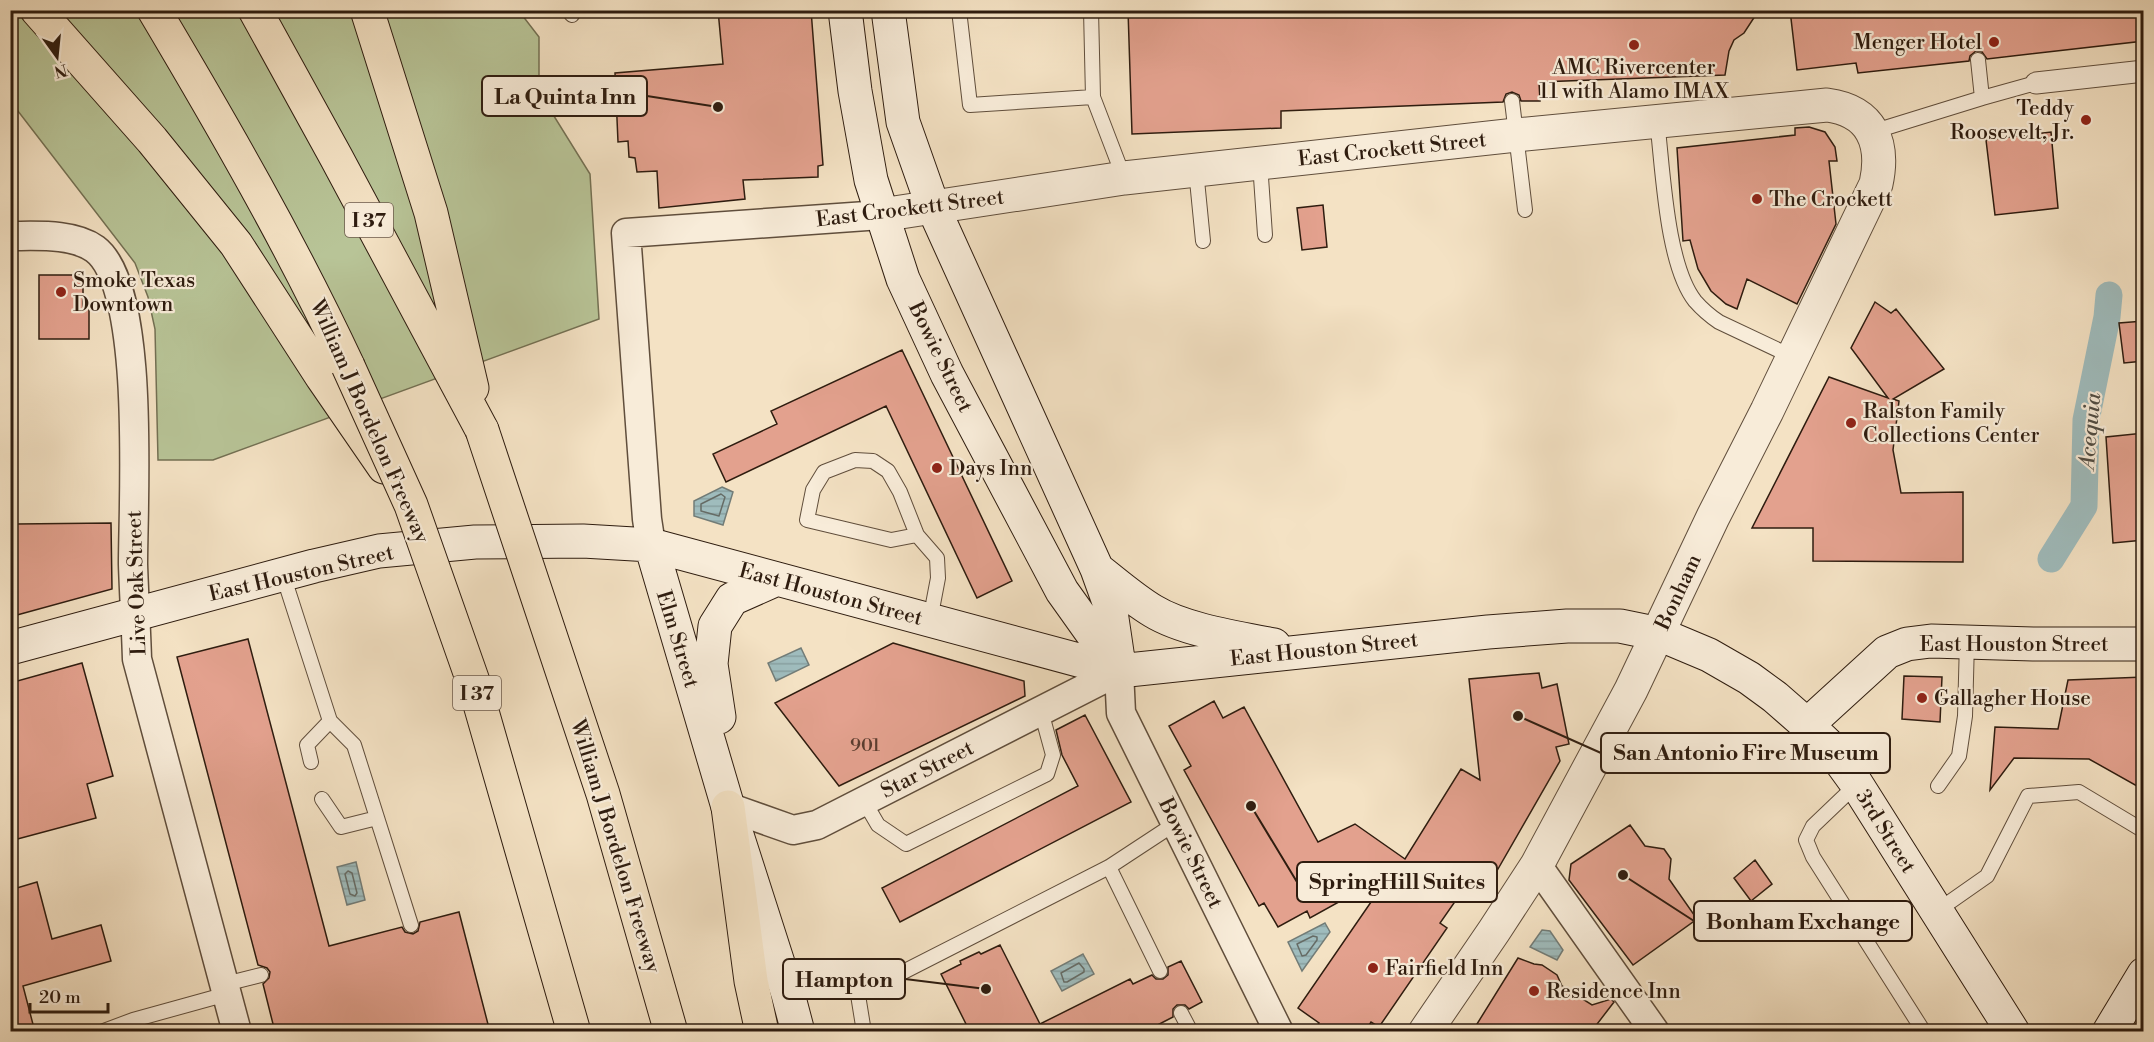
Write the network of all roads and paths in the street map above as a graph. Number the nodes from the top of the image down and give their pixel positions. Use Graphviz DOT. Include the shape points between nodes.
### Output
graph roads {
  1 [pos="37,10"];
  2 [pos="154,10"];
  3 [pos="255,10"];
  4 [pos="367,10"];
  5 [pos="844,10"];
  6 [pos="888,10"];
  7 [pos="959,10"];
  8 [pos="1091,10"];
  9 [pos="1978,60"];
  10 [pos="2144,71"];
  11 [pos="2036,83"];
  12 [pos="1093,97"];
  13 [pos="1982,98"];
  14 [pos="1512,101"];
  15 [pos="1657,121"];
  16 [pos="1872,132"];
  17 [pos="1516,135"];
  18 [pos="1260,163"];
  19 [pos="1196,170"];
  20 [pos="1124,178"];
  21 [pos="933,207"];
  22 [pos="1525,210"];
  23 [pos="880,215"];
  24 [pos="626,233"];
  25 [pos="1265,235"];
  26 [pos="11,237"];
  27 [pos="1203,241"];
  28 [pos="1793,357"];
  29 [pos="335,372"];
  30 [pos="482,430"];
  31 [pos="917,535"];
  32 [pos="651,545"];
  33 [pos="1097,569"];
  34 [pos="283,575"];
  35 [pos="777,579"];
  36 [pos="134,615"];
  37 [pos="930,620"];
  38 [pos="1659,634"];
  39 [pos="1967,641"];
  40 [pos="2144,644"];
  41 [pos="10,648"];
  42 [pos="1302,651"];
  43 [pos="1119,671"];
  44 [pos="1041,711"];
  45 [pos="330,721"];
  46 [pos="1807,725"];
  47 [pos="311,762"];
  48 [pos="1857,784"];
  49 [pos="1938,786"];
  50 [pos="724,793"];
  51 [pos="322,799"];
  52 [pos="864,801"];
  53 [pos="377,818"];
  54 [pos="1176,823"];
  55 [pos="2144,831"];
  56 [pos="1537,865"];
  57 [pos="1109,867"];
  58 [pos="1937,911"];
  59 [pos="411,925"];
  60 [pos="1160,971"];
  61 [pos="2144,974"];
  62 [pos="261,975"];
  63 [pos="226,989"];
  64 [pos="1181,1013"];
  65 [pos="2007,1029"];
  66 [pos="1274,1030"];
  67 [pos="101,1032"];
  68 [pos="237,1032"];
  69 [pos="574,1032"];
  70 [pos="671,1032"];
  71 [pos="762,1032"];
  72 [pos="798,1032"];
  73 [pos="864,1032"];
  74 [pos="1191,1032"];
  75 [pos="1425,1032"];
  76 [pos="1655,1032"];
  77 [pos="1924,1032"];
  78 [pos="2109,1032"];
  1 -- 29 [label="highway" via="152,140"];
  2 -- 29 [label="highway, William J Bordelon Freeway / I 37" via="300,267"];
  3 -- 30 [label="highway, William J Bordelon Freeway / I 37"];
  4 -- 30 [label="highway" via="431,213"];
  5 -- 23 [label="main road, Bowie Street" via="855,91"];
  6 -- 21 [label="main road, Bowie Street" via="903,122"];
  7 -- 12 [label="lane" via="970,105"];
  8 -- 12 [label="lane"];
  9 -- 13 [label="lane"];
  10 -- 11 [label="street"];
  11 -- 13 [label="lane"];
  12 -- 20 [label="lane"];
  13 -- 16 [label="lane"];
  14 -- 17 [label="lane"];
  15 -- 16 [label="main road, East Crockett Street" via="1827,105 1842,107 1858,116"];
  15 -- 17 [label="main road, East Crockett Street"];
  15 -- 28 [label="lane" via="1671,238 1694,300 1719,322"];
  16 -- 28 [label="main road, Bonham" via="1879,148 1876,184"];
  17 -- 18 [label="main road, East Crockett Street"];
  17 -- 22 [label="lane"];
  18 -- 19 [label="main road, East Crockett Street"];
  18 -- 25 [label="lane"];
  19 -- 20 [label="main road, East Crockett Street"];
  19 -- 27 [label="lane"];
  20 -- 21 [label="main road, East Crockett Street"];
  21 -- 23 [label="main road, East Crockett Street"];
  21 -- 33 [label="main road, Bowie Street"];
  23 -- 24 [label="street, East Crockett Street"];
  23 -- 43 [label="main road, Bowie Street" via="903,279 947,374 1062,591"];
  24 -- 32 [label="street, Elm Street"];
  26 -- 36 [label="street, Live Oak Street" via="55,236 84,243 108,264 121,297 128,331 134,438"];
  28 -- 38 [label="main road, Bonham"];
  29 -- 69 [label="highway, William J Bordelon Freeway / I 37, bridge" via="411,505 475,687"];
  30 -- 70 [label="highway, William J Bordelon Freeway / I 37, bridge" via="603,794"];
  31 -- 31 [label="lane" via="888,471 873,461 855,460 824,472 813,490 807,520 891,540"];
  31 -- 37 [label="lane" via="937,558 938,578"];
  32 -- 34 [label="main road, East Houston Street" via="475,542 379,551"];
  32 -- 35 [label="main road, East Houston Street"];
  32 -- 50 [label="main road, Elm Street"];
  33 -- 42 [label="main road" via="1166,617 1205,631"];
  33 -- 43 [label="main road, Bowie Street" via="1110,604"];
  34 -- 36 [label="main road, East Houston Street"];
  34 -- 45 [label="lane"];
  35 -- 37 [label="main road, East Houston Street"];
  35 -- 50 [label="main road" via="732,599 715,626 711,664 720,722"];
  36 -- 41 [label="main road, East Houston Street"];
  36 -- 63 [label="street, Live Oak Street" via="137,659"];
  37 -- 43 [label="main road, East Houston Street"];
  38 -- 42 [label="main road, East Houston Street" via="1620,626 1568,626"];
  38 -- 46 [label="main road, 3rd Street" via="1709,655 1749,678"];
  38 -- 56 [label="main road, Bonham"];
  39 -- 40 [label="main road, East Houston Street"];
  39 -- 46 [label="main road, East Houston Street" via="1923,641 1887,652"];
  39 -- 49 [label="lane" via="1965,716 1959,756"];
  42 -- 43 [label="main road, East Houston Street"];
  43 -- 44 [label="street, Star Street"];
  43 -- 54 [label="street, Bowie Street" via="1121,713"];
  44 -- 52 [label="street, Star Street"];
  44 -- 52 [label="lane" via="1053,755 1047,774 906,844 878,825"];
  45 -- 47 [label="lane" via="307,745"];
  45 -- 53 [label="lane" via="354,745"];
  46 -- 48 [label="main road, 3rd Street" via="1830,747"];
  48 -- 58 [label="main road, 3rd Street"];
  48 -- 77 [label="lane" via="1813,826 1806,840"];
  50 -- 52 [label="street, Star Street" via="793,830 817,825"];
  50 -- 71 [label="highway"];
  50 -- 72 [label="main road, Elm Street"];
  51 -- 53 [label="lane" via="341,827"];
  53 -- 59 [label="lane"];
  54 -- 57 [label="lane"];
  54 -- 66 [label="street, Bowie Street"];
  55 -- 58 [label="lane" via="2079,792 2028,796 1987,876"];
  56 -- 75 [label="main road, Bonham"];
  56 -- 76 [label="street"];
  57 -- 60 [label="lane"];
  57 -- 73 [label="lane" via="858,995"];
  58 -- 65 [label="main road, 3rd Street"];
  61 -- 78 [label="main road"];
  62 -- 63 [label="lane"];
  63 -- 67 [label="lane"];
  63 -- 68 [label="street, Live Oak Street"];
  64 -- 74 [label="lane"];
}
